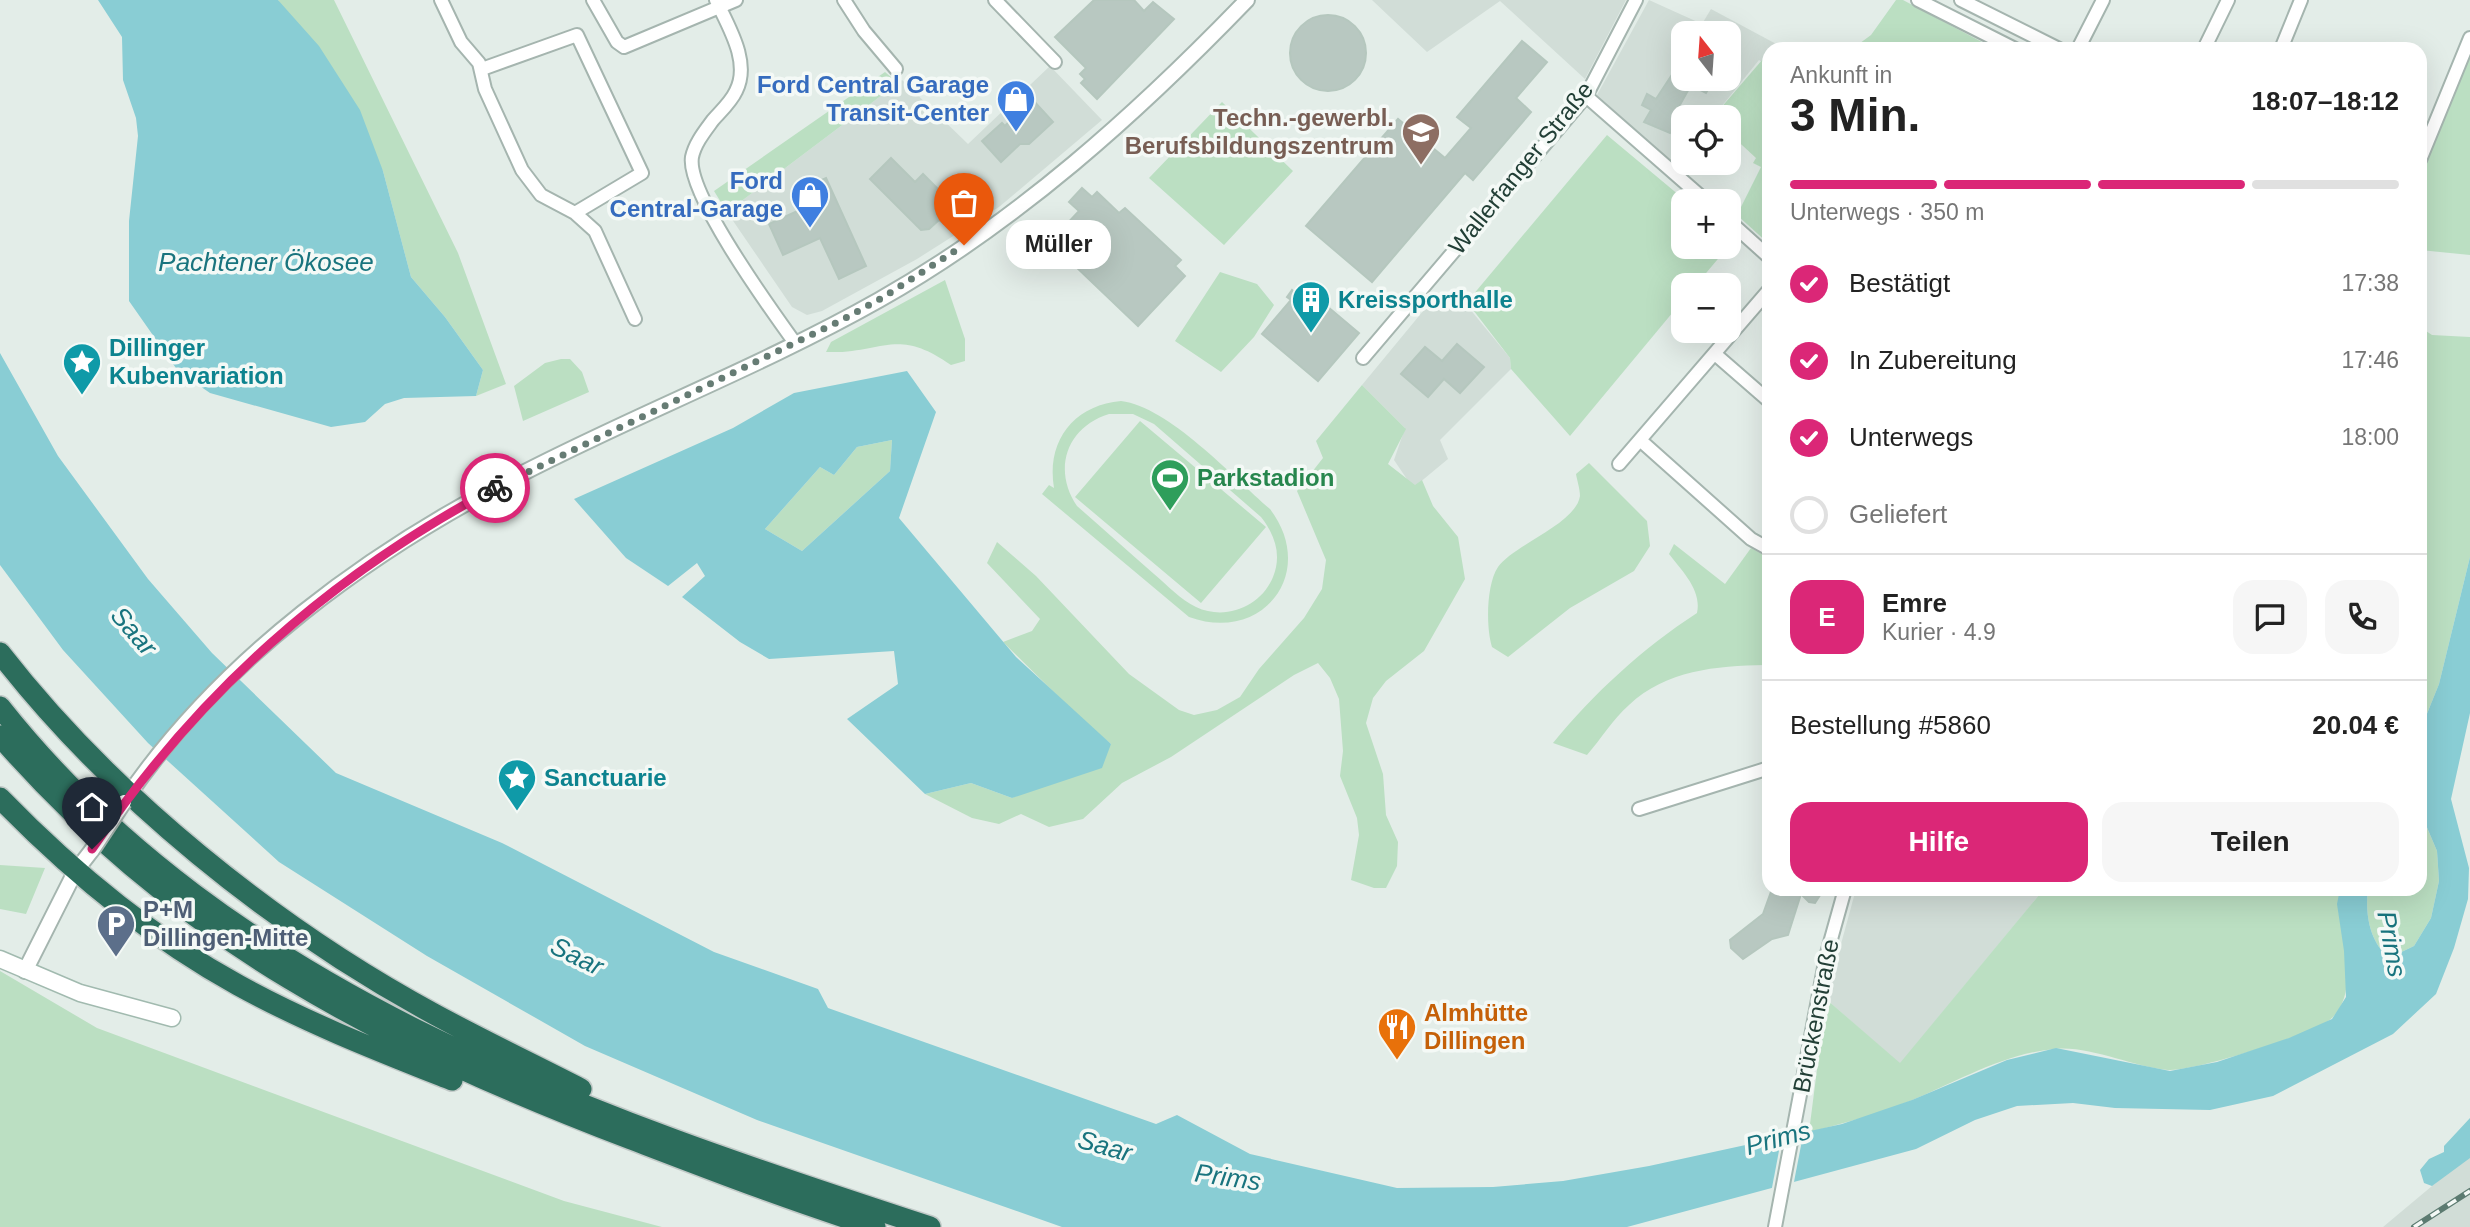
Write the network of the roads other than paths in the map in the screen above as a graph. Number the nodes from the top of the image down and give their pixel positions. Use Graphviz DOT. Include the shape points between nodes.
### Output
graph roads {
  1 [pos="441,0"];
  2 [pos="593,0"];
  3 [pos="736,0"];
  4 [pos="844,0"];
  5 [pos="995,0"];
  6 [pos="1247,0"];
  7 [pos="1636,0"];
  8 [pos="1918,0"];
  9 [pos="1961,0"];
  10 [pos="2103,0"];
  11 [pos="2228,0"];
  12 [pos="2301,0"];
  13 [pos="718,4"];
  14 [pos="2470,37"];
  15 [pos="2001,42"];
  16 [pos="2045,42"];
  17 [pos="2082,42"];
  18 [pos="2207,42"];
  19 [pos="2284,42"];
  20 [pos="1055,62"];
  21 [pos="482,69"];
  22 [pos="896,69"];
  23 [pos="1586,96"];
  24 [pos="2427,143"];
  25 [pos="1692,189"];
  26 [pos="575,213"];
  27 [pos="1741,232"];
  28 [pos="1762,251"];
  29 [pos="1762,298"];
  30 [pos="635,318"];
  31 [pos="795,343"];
  32 [pos="1715,354"];
  33 [pos="1363,358"];
  34 [pos="1762,395"];
  35 [pos="1640,440"];
  36 [pos="1619,464"];
  37 [pos="1762,545"];
  38 [pos="0,653"];
  39 [pos="0,707"];
  40 [pos="0,736"];
  41 [pos="1762,770"];
  42 [pos="130,794"];
  43 [pos="0,799"];
  44 [pos="1639,809"];
  45 [pos="75,872"];
  46 [pos="1843,896"];
  47 [pos="0,959"];
  48 [pos="25,971"];
  49 [pos="172,1018"];
  50 [pos="575,1117"];
  51 [pos="648,1128"];
  52 [pos="875,1227"];
  53 [pos="930,1227"];
  54 [pos="1775,1227"];
  1 -- 21 [label="street" via="461,42"];
  2 -- 13 [label="street" via="624,47"];
  3 -- 13 [label="street"];
  4 -- 22 [label="street"];
  5 -- 20 [label="street"];
  6 -- 31 [label="street" via="1116,127 1029,199 882,298"];
  7 -- 23 [label="street, Wallerfanger Straße"];
  8 -- 15 [label="street"];
  9 -- 16 [label="street"];
  10 -- 17 [label="street"];
  11 -- 18 [label="street"];
  12 -- 19 [label="street"];
  13 -- 31 [label="street" via="740,57 741,78 733,98 696,146 692,168 698,187 756,287"];
  14 -- 24 [label="street"];
  21 -- 26 [label="street" via="485,89 530,183 555,205"];
  21 -- 26 [label="street" via="577,34 642,173"];
  23 -- 25 [label="street"];
  23 -- 33 [label="street, Wallerfanger Straße"];
  26 -- 30 [label="street" via="595,230"];
  27 -- 28 [label="street"];
  29 -- 32 [label="street"];
  31 -- 42 [label="street" via="522,473 438,519 351,578 252,659 195,715"];
  32 -- 34 [label="street"];
  32 -- 35 [label="street"];
  35 -- 36 [label="street"];
  35 -- 37 [label="street"];
  38 -- 42 [label="highway" via="63,727"];
  39 -- 51 [label="highway" via="48,763 144,855 280,954 447,1045"];
  40 -- 50 [label="highway" via="34,776 122,860 217,934 394,1037"];
  41 -- 44 [label="street"];
  42 -- 45 [label="street, bridge"];
  42 -- 51 [label="highway" via="244,889 342,958 433,1014 588,1092"];
  43 -- 45 [label="highway"];
  45 -- 48 [label="street"];
  45 -- 50 [label="highway" via="191,957 295,1014 455,1081"];
  46 -- 54 [label="street, Brückenstraße" via="1826,957"];
  47 -- 48 [label="main road"];
  48 -- 49 [label="main road" via="80,993"];
  50 -- 52 [label="highway"];
  51 -- 53 [label="highway"];
}
